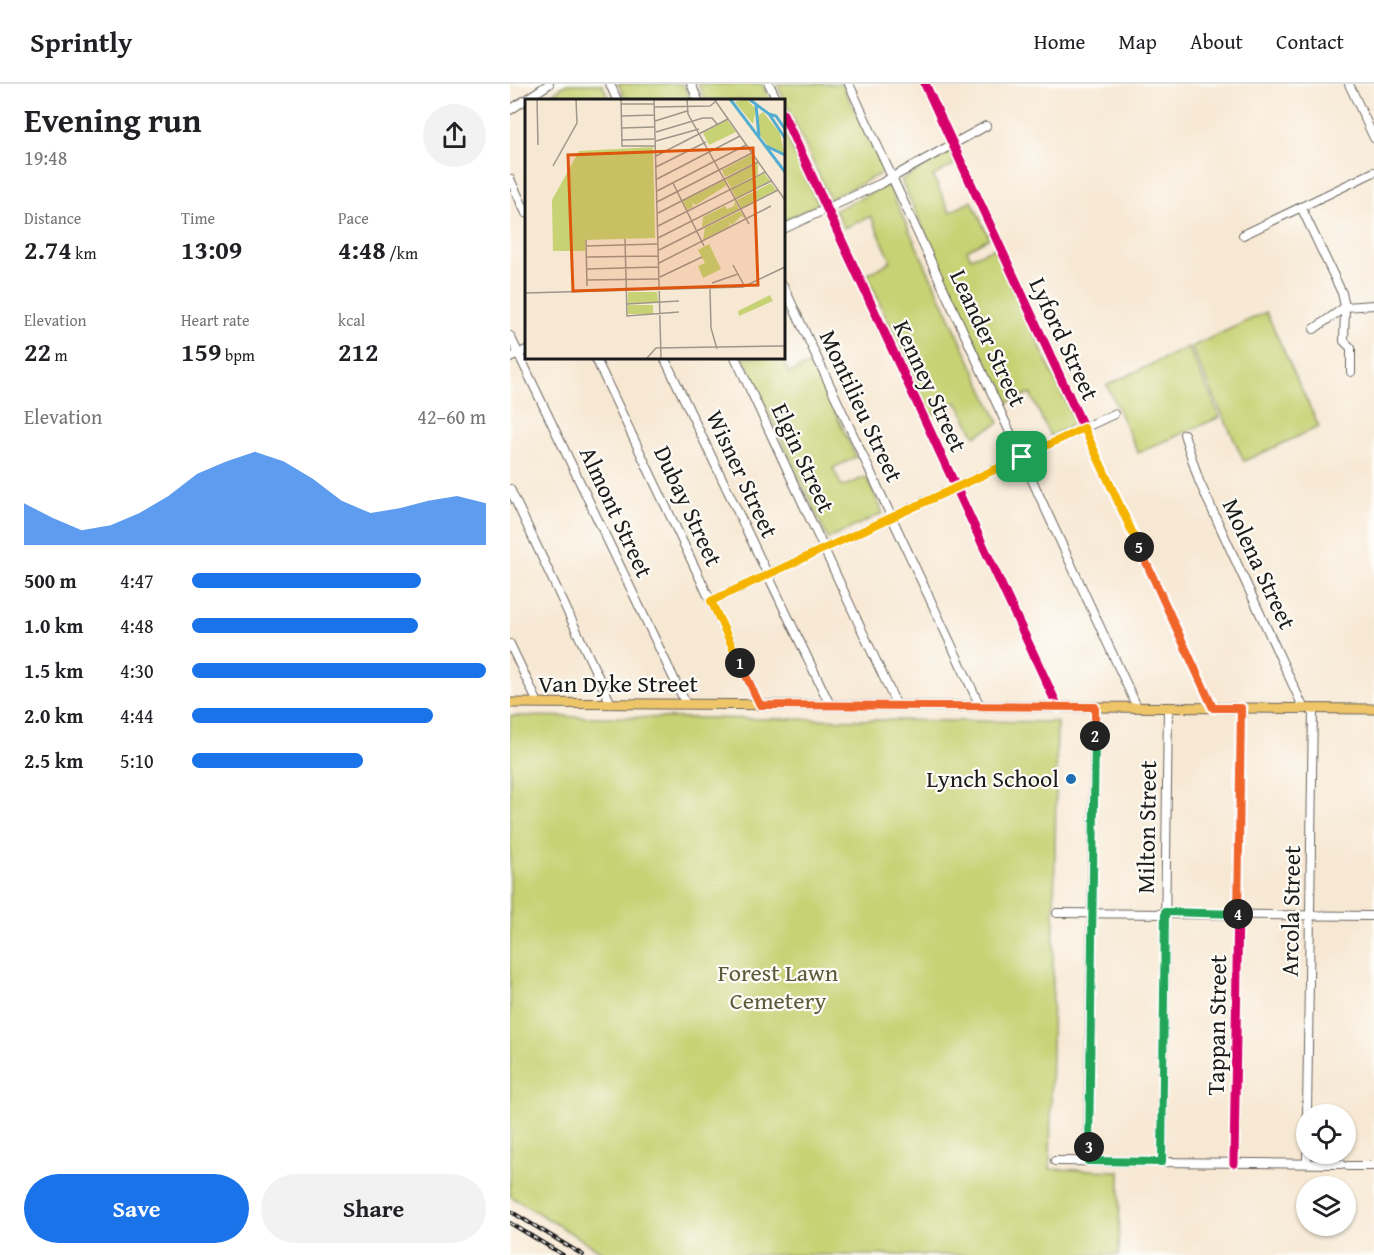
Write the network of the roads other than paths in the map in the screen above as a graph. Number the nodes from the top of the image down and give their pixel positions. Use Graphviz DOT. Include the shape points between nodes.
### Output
graph roads {
  1 [pos="549,84"];
  2 [pos="610,84"];
  3 [pos="691,84"];
  4 [pos="769,84"];
  5 [pos="849,84"];
  6 [pos="925,84"];
  7 [pos="1349,84"];
  8 [pos="538,92"];
  9 [pos="527,99"];
  10 [pos="542,99"];
  11 [pos="617,99"];
  12 [pos="698,99"];
  13 [pos="776,99"];
  14 [pos="525,100"];
  15 [pos="510,110"];
  16 [pos="784,116"];
  17 [pos="986,126"];
  18 [pos="1374,138"];
  19 [pos="953,145"];
  20 [pos="1374,172"];
  21 [pos="892,178"];
  22 [pos="510,179"];
  23 [pos="1301,207"];
  24 [pos="827,209"];
  25 [pos="525,211"];
  26 [pos="784,229"];
  27 [pos="1243,235"];
  28 [pos="784,287"];
  29 [pos="1374,305"];
  30 [pos="1345,307"];
  31 [pos="1314,329"];
  32 [pos="510,336"];
  33 [pos="522,352"];
  34 [pos="510,358"];
  35 [pos="595,358"];
  36 [pos="664,358"];
  37 [pos="735,358"];
  38 [pos="1351,372"];
  39 [pos="1114,414"];
  40 [pos="1084,428"];
  41 [pos="1184,434"];
  42 [pos="1022,457"];
  43 [pos="956,488"];
  44 [pos="510,489"];
  45 [pos="891,518"];
  46 [pos="824,549"];
  47 [pos="768,575"];
  48 [pos="711,601"];
  49 [pos="510,644"];
  50 [pos="510,703"];
  51 [pos="538,704"];
  52 [pos="611,704"];
  53 [pos="686,704"];
  54 [pos="760,705"];
  55 [pos="830,705"];
  56 [pos="897,706"];
  57 [pos="980,706"];
  58 [pos="1058,707"];
  59 [pos="1095,707"];
  60 [pos="1137,707"];
  61 [pos="1168,708"];
  62 [pos="1213,708"];
  63 [pos="1241,708"];
  64 [pos="1308,709"];
  65 [pos="1374,709"];
  66 [pos="1165,912"];
  67 [pos="1057,913"];
  68 [pos="1092,913"];
  69 [pos="1238,914"];
  70 [pos="1310,915"];
  71 [pos="1374,916"];
  72 [pos="1307,1104"];
  73 [pos="1054,1161"];
  74 [pos="1088,1161"];
  75 [pos="1162,1162"];
  76 [pos="1234,1163"];
  77 [pos="1296,1163"];
  78 [pos="1326,1164"];
  79 [pos="1374,1166"];
  1 -- 8 [label="street"];
  2 -- 11 [label="street"];
  3 -- 12 [label="street"];
  4 -- 13 [label="street"];
  5 -- 21 [label="street, Leander Street"];
  6 -- 19 [label="street, Lyford Street"];
  7 -- 18 [label="street"];
  8 -- 9 [label="street"];
  8 -- 10 [label="street"];
  14 -- 15 [label="street"];
  16 -- 24 [label="street, Kenney Street"];
  17 -- 19 [label="street"];
  19 -- 21 [label="street"];
  19 -- 40 [label="street, Lyford Street"];
  20 -- 23 [label="street"];
  21 -- 24 [label="street"];
  21 -- 42 [label="street, Leander Street"];
  22 -- 25 [label="street"];
  23 -- 27 [label="street"];
  23 -- 30 [label="street"];
  24 -- 26 [label="street"];
  24 -- 43 [label="street, Kenney Street"];
  28 -- 45 [label="street, Montilieu Street"];
  29 -- 30 [label="street"];
  30 -- 31 [label="street"];
  30 -- 38 [label="street" via="1344,341 1351,348"];
  32 -- 33 [label="street, Almont Street"];
  33 -- 34 [label="street"];
  33 -- 53 [label="street, Almont Street"];
  35 -- 48 [label="street, Dubay Street"];
  36 -- 47 [label="street, Wisner Street"];
  37 -- 46 [label="street, Elgin Street"];
  39 -- 40 [label="street"];
  40 -- 42 [label="street"];
  40 -- 62 [label="street, Lyford Street"];
  41 -- 64 [label="street, Molena Street" via="1199,481"];
  42 -- 43 [label="street"];
  42 -- 60 [label="street, Leander Street"];
  43 -- 45 [label="street"];
  43 -- 58 [label="street, Kenney Street"];
  44 -- 52 [label="street"];
  45 -- 46 [label="street"];
  45 -- 57 [label="street, Montilieu Street"];
  46 -- 47 [label="street"];
  46 -- 56 [label="street, Elgin Street"];
  47 -- 48 [label="street"];
  47 -- 55 [label="street, Wisner Street"];
  48 -- 54 [label="street, Dubay Street"];
  49 -- 51 [label="street"];
  50 -- 51 [label="main road, Van Dyke Street"];
  51 -- 52 [label="main road, Van Dyke Street"];
  52 -- 53 [label="main road, Van Dyke Street"];
  53 -- 54 [label="main road, Van Dyke Street"];
  54 -- 55 [label="main road, Van Dyke Street"];
  55 -- 56 [label="main road, Van Dyke Street"];
  56 -- 57 [label="main road, Van Dyke Street"];
  57 -- 58 [label="main road, Van Dyke Street"];
  58 -- 59 [label="main road, Van Dyke Street"];
  59 -- 60 [label="main road, Van Dyke Street"];
  59 -- 68 [label="street"];
  60 -- 61 [label="main road, Van Dyke Street"];
  61 -- 62 [label="main road, Van Dyke Street"];
  61 -- 66 [label="street, Milton Street"];
  62 -- 63 [label="main road, Van Dyke Street"];
  63 -- 64 [label="main road, Van Dyke Street"];
  63 -- 69 [label="street, Tappan Street"];
  64 -- 65 [label="main road, Van Dyke Street"];
  64 -- 70 [label="street, Arcola Street"];
  66 -- 68 [label="street"];
  66 -- 69 [label="street"];
  66 -- 75 [label="street, Milton Street"];
  67 -- 68 [label="street"];
  68 -- 74 [label="street"];
  69 -- 70 [label="street"];
  69 -- 76 [label="street, Tappan Street"];
  70 -- 71 [label="street"];
  70 -- 72 [label="street, Arcola Street"];
  73 -- 74 [label="street"];
  74 -- 75 [label="street"];
  75 -- 76 [label="street"];
  76 -- 77 [label="street"];
  78 -- 79 [label="street"];
}
